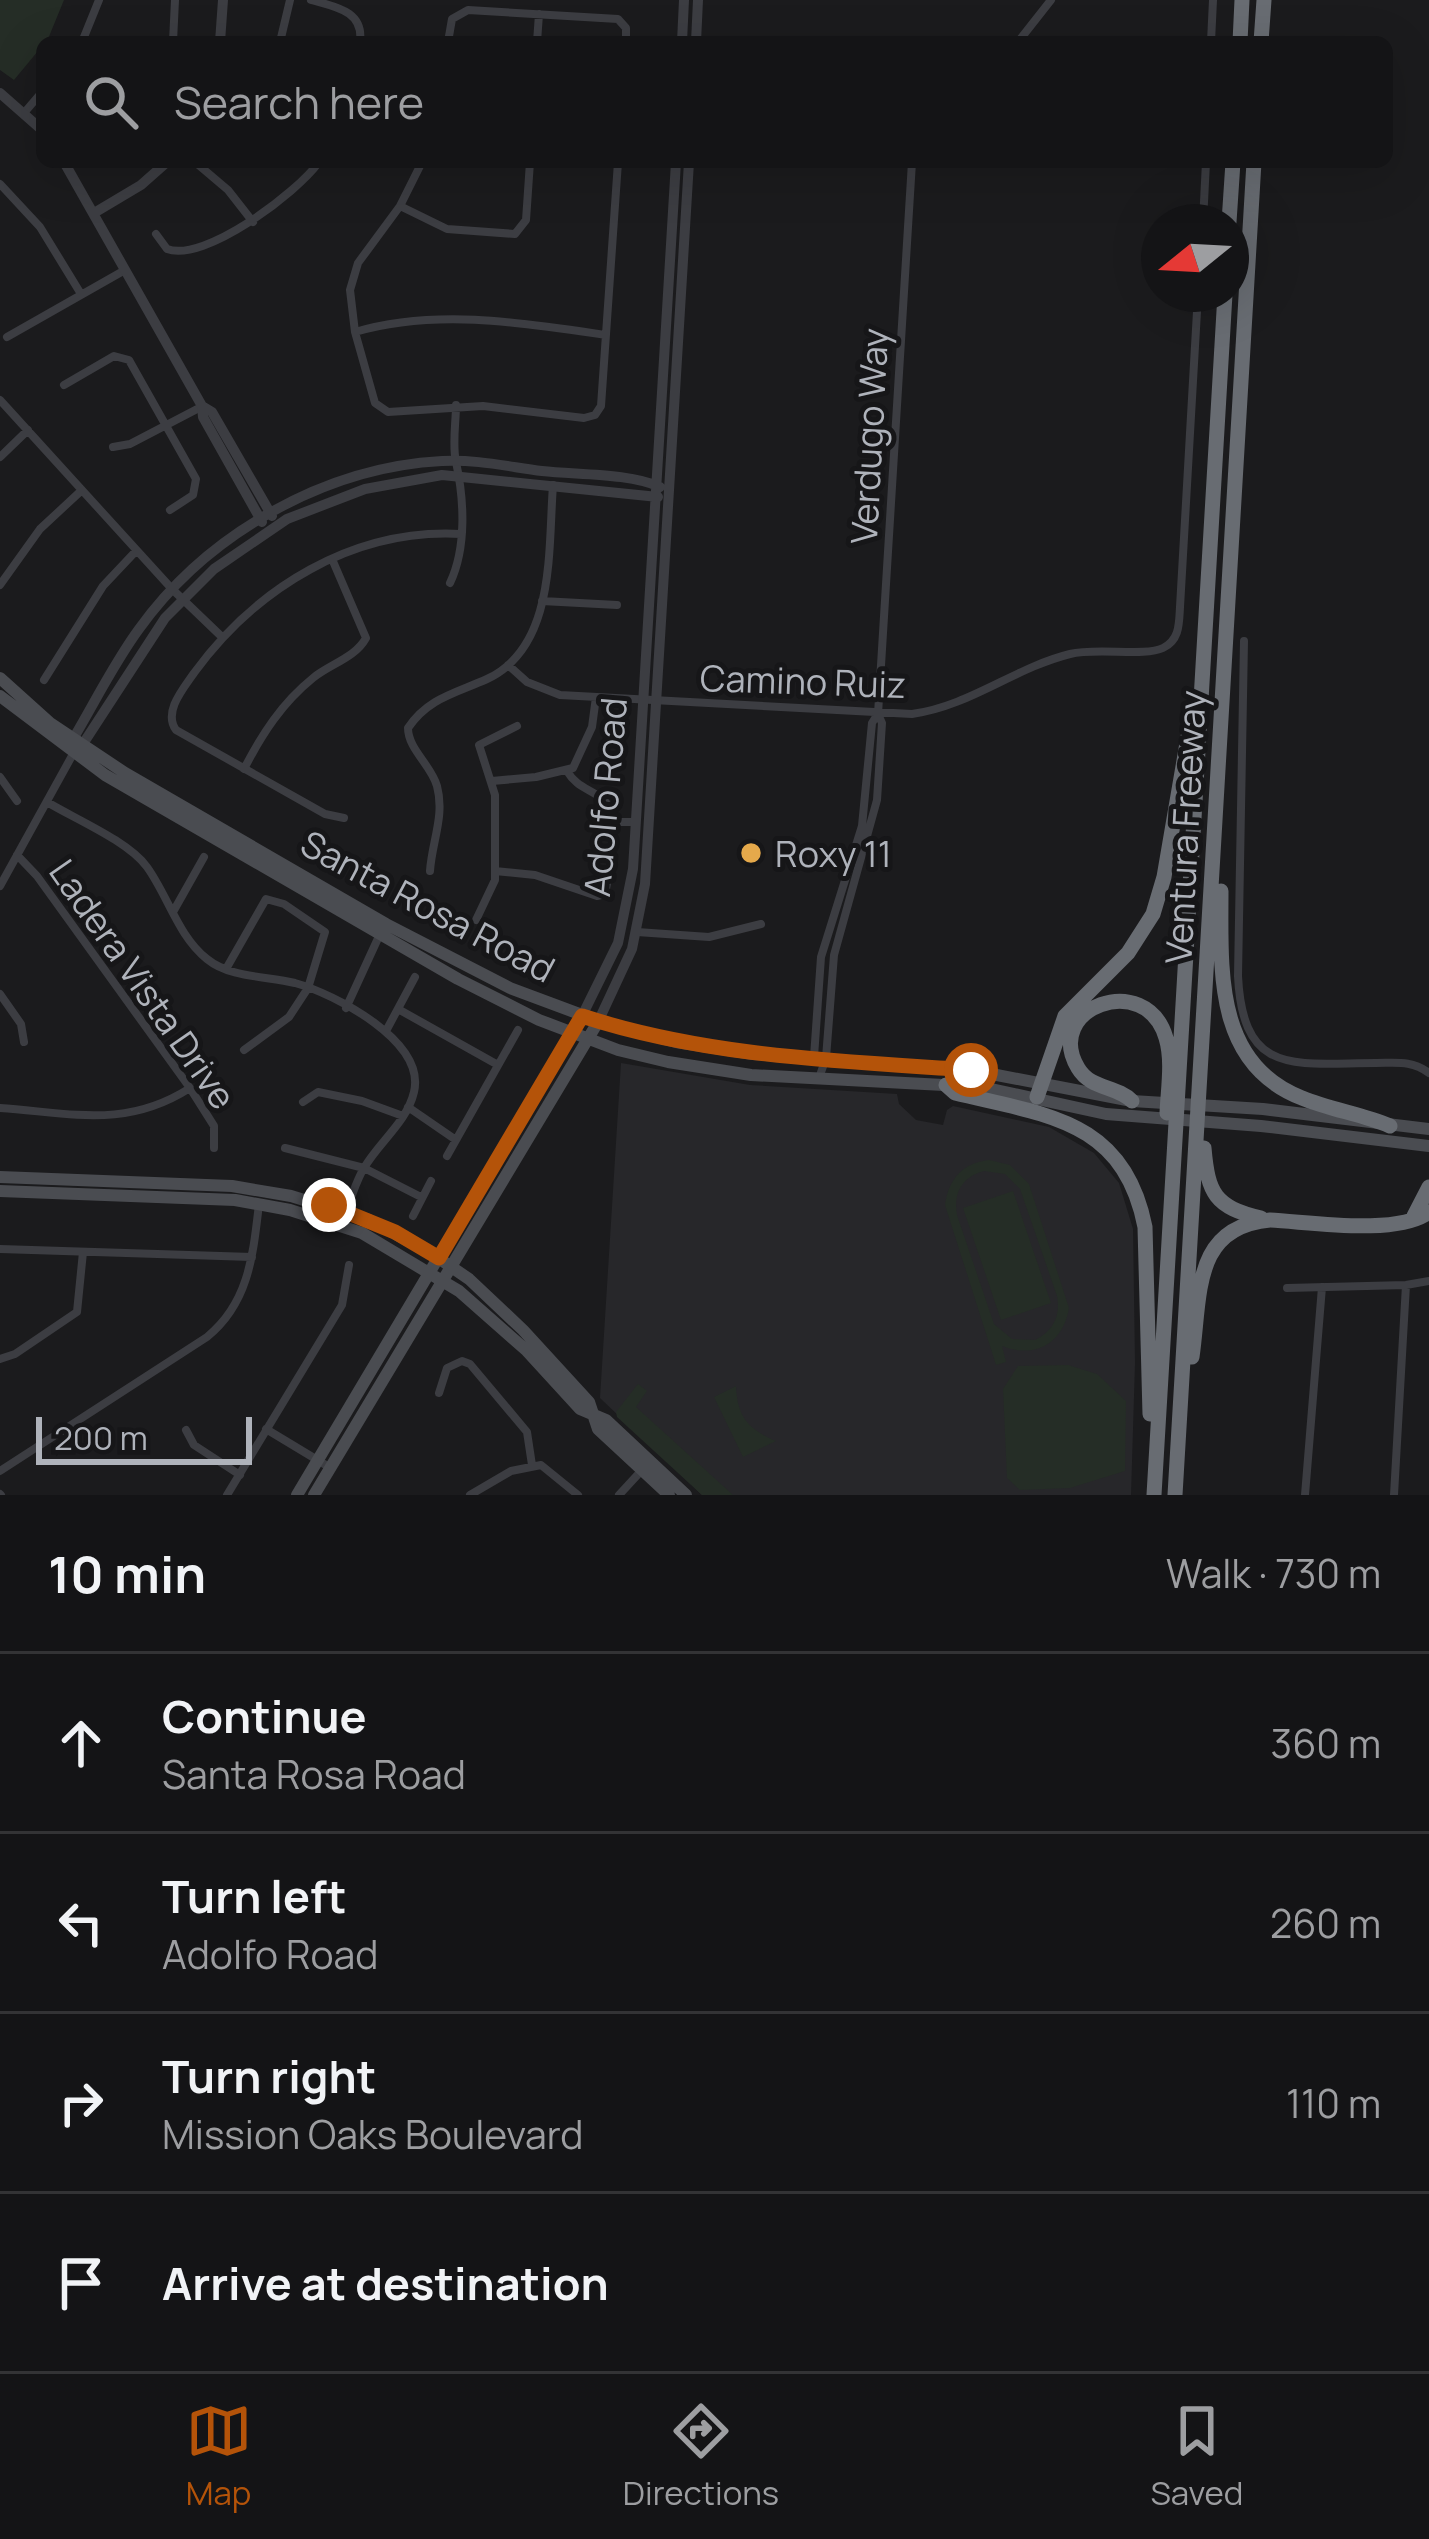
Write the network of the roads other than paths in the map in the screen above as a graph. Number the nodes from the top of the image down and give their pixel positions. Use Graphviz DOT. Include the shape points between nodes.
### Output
graph roads {
  1 [pos="99,0"];
  2 [pos="175,0"];
  3 [pos="223,0"];
  4 [pos="290,0"];
  5 [pos="311,0"];
  6 [pos="684,0"];
  7 [pos="698,0"];
  8 [pos="1051,0"];
  9 [pos="1213,0"];
  10 [pos="1243,0"];
  11 [pos="1264,0"];
  12 [pos="539,14"];
  13 [pos="84,36"];
  14 [pos="172,36"];
  15 [pos="220,36"];
  16 [pos="281,36"];
  17 [pos="360,36"];
  18 [pos="449,36"];
  19 [pos="537,36"];
  20 [pos="625,36"];
  21 [pos="682,36"];
  22 [pos="696,36"];
  23 [pos="1023,36"];
  24 [pos="1211,36"];
  25 [pos="1240,36"];
  26 [pos="1261,36"];
  27 [pos="0,92"];
  28 [pos="36,99"];
  29 [pos="24,113"];
  30 [pos="36,124"];
  31 [pos="68,168"];
  32 [pos="160,168"];
  33 [pos="202,168"];
  34 [pos="314,168"];
  35 [pos="419,168"];
  36 [pos="530,168"];
  37 [pos="618,168"];
  38 [pos="676,168"];
  39 [pos="687,168"];
  40 [pos="912,168"];
  41 [pos="1206,168"];
  42 [pos="1233,168"];
  43 [pos="1254,168"];
  44 [pos="0,184"];
  45 [pos="1203,204"];
  46 [pos="1230,204"];
  47 [pos="400,206"];
  48 [pos="94,213"];
  49 [pos="253,222"];
  50 [pos="156,234"];
  51 [pos="125,270"];
  52 [pos="81,294"];
  53 [pos="1197,312"];
  54 [pos="1224,312"];
  55 [pos="355,332"];
  56 [pos="606,335"];
  57 [pos="7,337"];
  58 [pos="64,385"];
  59 [pos="0,400"];
  60 [pos="456,405"];
  61 [pos="202,406"];
  62 [pos="166,426"];
  63 [pos="28,430"];
  64 [pos="112,447"];
  65 [pos="0,457"];
  66 [pos="455,461"];
  67 [pos="462,477"];
  68 [pos="553,484"];
  69 [pos="82,490"];
  70 [pos="660,492"];
  71 [pos="170,510"];
  72 [pos="268,521"];
  73 [pos="461,534"];
  74 [pos="136,550"];
  75 [pos="332,559"];
  76 [pos="450,583"];
  77 [pos="0,585"];
  78 [pos="172,589"];
  79 [pos="182,599"];
  80 [pos="542,601"];
  81 [pos="617,605"];
  82 [pos="222,637"];
  83 [pos="1244,641"];
  84 [pos="1204,646"];
  85 [pos="508,665"];
  86 [pos="0,678"];
  87 [pos="44,680"];
  88 [pos="0,696"];
  89 [pos="596,698"];
  90 [pos="650,700"];
  91 [pos="878,713"];
  92 [pos="517,726"];
  93 [pos="77,746"];
  94 [pos="244,769"];
  95 [pos="567,771"];
  96 [pos="0,777"];
  97 [pos="492,781"];
  98 [pos="1217,793"];
  99 [pos="17,801"];
  100 [pos="47,802"];
  101 [pos="344,818"];
  102 [pos="611,822"];
  103 [pos="636,822"];
  104 [pos="17,855"];
  105 [pos="204,857"];
  106 [pos="430,871"];
  107 [pos="495,871"];
  108 [pos="0,886"];
  109 [pos="172,914"];
  110 [pos="476,920"];
  111 [pos="761,924"];
  112 [pos="637,932"];
  113 [pos="380,934"];
  114 [pos="226,969"];
  115 [pos="415,977"];
  116 [pos="308,988"];
  117 [pos="0,994"];
  118 [pos="346,1008"];
  119 [pos="398,1009"];
  120 [pos="582,1016"];
  121 [pos="598,1022"];
  122 [pos="518,1030"];
  123 [pos="386,1031"];
  124 [pos="572,1034"];
  125 [pos="587,1039"];
  126 [pos="24,1042"];
  127 [pos="244,1050"];
  128 [pos="820,1058"];
  129 [pos="499,1065"];
  130 [pos="1202,1073"];
  131 [pos="1429,1073"];
  132 [pos="820,1078"];
  133 [pos="946,1084"];
  134 [pos="190,1088"];
  135 [pos="1039,1090"];
  136 [pos="304,1102"];
  137 [pos="1138,1102"];
  138 [pos="408,1107"];
  139 [pos="0,1108"];
  140 [pos="403,1117"];
  141 [pos="1390,1126"];
  142 [pos="1429,1129"];
  143 [pos="457,1140"];
  144 [pos="1429,1146"];
  145 [pos="214,1148"];
  146 [pos="285,1148"];
  147 [pos="446,1156"];
  148 [pos="364,1168"];
  149 [pos="0,1177"];
  150 [pos="431,1181"];
  151 [pos="1429,1187"];
  152 [pos="0,1191"];
  153 [pos="260,1197"];
  154 [pos="421,1197"];
  155 [pos="346,1210"];
  156 [pos="1171,1211"];
  157 [pos="1429,1212"];
  158 [pos="413,1216"];
  159 [pos="1270,1220"];
  160 [pos="1410,1220"];
  161 [pos="0,1249"];
  162 [pos="83,1252"];
  163 [pos="252,1257"];
  164 [pos="349,1265"];
  165 [pos="441,1269"];
  166 [pos="1429,1281"];
  167 [pos="1406,1285"];
  168 [pos="1322,1287"];
  169 [pos="1287,1288"];
  170 [pos="0,1359"];
  171 [pos="439,1393"];
  172 [pos="1182,1394"];
  173 [pos="593,1417"];
  174 [pos="266,1429"];
  175 [pos="186,1430"];
  176 [pos="324,1464"];
  177 [pos="532,1465"];
  178 [pos="637,1466"];
  179 [pos="0,1471"];
  180 [pos="240,1474"];
  181 [pos="227,1495"];
  182 [pos="297,1495"];
  183 [pos="314,1495"];
  184 [pos="470,1495"];
  185 [pos="578,1495"];
  186 [pos="619,1495"];
  187 [pos="677,1495"];
  188 [pos="1153,1495"];
  189 [pos="1175,1495"];
  190 [pos="1305,1495"];
  191 [pos="1394,1495"];
  1 -- 13 [label="street"];
  2 -- 14 [label="street"];
  3 -- 15 [label="street"];
  4 -- 16 [label="street"];
  5 -- 17 [label="street" via="355,17"];
  6 -- 21 [label="street"];
  7 -- 22 [label="street"];
  8 -- 23 [label="street"];
  9 -- 24 [label="street"];
  10 -- 25 [label="highway"];
  11 -- 26 [label="highway"];
  12 -- 18 [label="street" via="468,10 455,14"];
  12 -- 19 [label="street"];
  12 -- 20 [label="street" via="618,19"];
  27 -- 29 [label="street"];
  28 -- 29 [label="street"];
  29 -- 30 [label="street"];
  31 -- 48 [label="street"];
  32 -- 48 [label="street"];
  33 -- 49 [label="street"];
  34 -- 49 [label="street"];
  35 -- 47 [label="street"];
  36 -- 47 [label="street" via="518,232 453,231"];
  37 -- 56 [label="street"];
  38 -- 70 [label="street, Adolfo Road"];
  39 -- 70 [label="street, Adolfo Road"];
  40 -- 91 [label="street, Verdugo Way"];
  41 -- 45 [label="street"];
  42 -- 46 [label="highway"];
  43 -- 98 [label="highway, Ventura Freeway"];
  44 -- 52 [label="street" via="40,227"];
  47 -- 55 [label="street" via="353,275"];
  48 -- 51 [label="street"];
  49 -- 50 [label="street" via="180,252"];
  51 -- 52 [label="street"];
  51 -- 61 [label="street"];
  52 -- 57 [label="street"];
  53 -- 91 [label="street, Camino Ruiz" via="1173,641 1155,650 1076,652 943,708"];
  54 -- 84 [label="highway, Ventura Freeway"];
  55 -- 56 [label="street" via="420,321 502,321"];
  55 -- 60 [label="street" via="380,410"];
  56 -- 60 [label="street" via="601,406 590,417"];
  58 -- 62 [label="street" via="124,357"];
  59 -- 63 [label="street"];
  60 -- 66 [label="street"];
  61 -- 62 [label="street"];
  61 -- 72 [label="street"];
  62 -- 64 [label="street"];
  62 -- 71 [label="street" via="197,484"];
  63 -- 65 [label="street"];
  63 -- 69 [label="street"];
  66 -- 67 [label="street"];
  66 -- 70 [label="street"];
  66 -- 72 [label="street" via="385,469"];
  67 -- 68 [label="street"];
  67 -- 72 [label="street" via="365,489"];
  67 -- 73 [label="street"];
  68 -- 70 [label="street"];
  68 -- 80 [label="street"];
  69 -- 74 [label="street"];
  69 -- 77 [label="street" via="40,529"];
  70 -- 90 [label="street, Adolfo Road"];
  72 -- 78 [label="street" via="211,552"];
  72 -- 79 [label="street"];
  73 -- 75 [label="street" via="390,540"];
  73 -- 76 [label="street"];
  74 -- 78 [label="street"];
  74 -- 87 [label="street" via="103,586"];
  75 -- 82 [label="street" via="267,596"];
  75 -- 94 [label="street" via="366,638 276,715"];
  78 -- 79 [label="street"];
  78 -- 93 [label="street" via="119,657"];
  79 -- 82 [label="street"];
  79 -- 93 [label="street"];
  80 -- 81 [label="street"];
  80 -- 85 [label="street" via="538,625"];
  82 -- 94 [label="street" via="181,691 170,722"];
  83 -- 131 [label="street" via="1238,976 1246,1024 1275,1058 1407,1062"];
  84 -- 135 [label="highway" via="1153,914 1128,953 1064,1016"];
  84 -- 156 [label="highway, Ventura Freeway"];
  85 -- 89 [label="street, Camino Ruiz" via="545,691"];
  85 -- 106 [label="street" via="437,699 409,728 440,802"];
  86 -- 93 [label="main road, Santa Rosa Road"];
  88 -- 93 [label="main road, Santa Rosa Road"];
  89 -- 90 [label="street, Camino Ruiz"];
  89 -- 95 [label="street" via="581,756"];
  90 -- 91 [label="street, Camino Ruiz"];
  90 -- 103 [label="street, Adolfo Road"];
  90 -- 112 [label="street, Adolfo Road"];
  91 -- 128 [label="street, Verdugo Way" via="877,800 834,955"];
  92 -- 97 [label="street" via="480,743"];
  93 -- 100 [label="street"];
  93 -- 113 [label="main road, Santa Rosa Road"];
  93 -- 120 [label="main road, Santa Rosa Road" via="386,924"];
  94 -- 101 [label="street"];
  95 -- 97 [label="street"];
  95 -- 102 [label="street" via="606,802"];
  96 -- 99 [label="street"];
  97 -- 107 [label="street"];
  98 -- 130 [label="highway, Ventura Freeway"];
  98 -- 141 [label="highway" via="1222,988 1236,1038 1288,1092"];
  100 -- 104 [label="street"];
  100 -- 109 [label="street" via="135,855"];
  102 -- 103 [label="street"];
  102 -- 107 [label="street" via="602,896"];
  103 -- 120 [label="street, Adolfo Road" via="622,933"];
  104 -- 108 [label="street"];
  104 -- 134 [label="street, Ladera Vista Drive"];
  105 -- 109 [label="street"];
  107 -- 110 [label="street"];
  109 -- 114 [label="street" via="205,958"];
  111 -- 112 [label="street" via="709,937"];
  112 -- 121 [label="street, Adolfo Road"];
  113 -- 118 [label="street"];
  113 -- 124 [label="main road, Santa Rosa Road"];
  114 -- 116 [label="street"];
  114 -- 116 [label="street" via="271,898 326,932"];
  115 -- 119 [label="street"];
  116 -- 118 [label="street"];
  116 -- 127 [label="street" via="284,1022"];
  117 -- 126 [label="street"];
  118 -- 123 [label="street"];
  119 -- 123 [label="street"];
  119 -- 129 [label="street"];
  120 -- 121 [label="main road, Santa Rosa Road"];
  120 -- 124 [label="main road, Adolfo Road"];
  121 -- 125 [label="main road, Adolfo Road"];
  121 -- 128 [label="main road, Santa Rosa Road" via="716,1049"];
  122 -- 129 [label="street"];
  123 -- 138 [label="street" via="414,1070"];
  124 -- 125 [label="main road, Santa Rosa Road"];
  124 -- 165 [label="main road, Adolfo Road"];
  125 -- 132 [label="main road, Santa Rosa Road" via="704,1069"];
  125 -- 165 [label="main road, Adolfo Road"];
  128 -- 132 [label="street, Verdugo Way"];
  128 -- 135 [label="main road, Santa Rosa Road" via="984,1072"];
  129 -- 143 [label="street"];
  130 -- 159 [label="highway" via="1211,1189 1225,1206"];
  130 -- 172 [label="highway, Ventura Freeway"];
  132 -- 133 [label="main road, Santa Rosa Road"];
  133 -- 135 [label="main road, Santa Rosa Road"];
  133 -- 188 [label="highway" via="1078,1126 1111,1151 1135,1187 1145,1227"];
  134 -- 139 [label="street" via="138,1113"];
  134 -- 145 [label="street, Ladera Vista Drive" via="214,1126"];
  135 -- 137 [label="main road, Santa Rosa Road"];
  135 -- 144 [label="main road, Santa Rosa Road" via="1092,1112"];
  136 -- 140 [label="street" via="318,1092"];
  137 -- 141 [label="main road, Santa Rosa Road"];
  137 -- 156 [label="highway" via="1093,1083 1076,1064 1075,1026 1100,1004 1136,1004 1166,1038"];
  138 -- 140 [label="street"];
  138 -- 143 [label="street"];
  140 -- 148 [label="street"];
  141 -- 142 [label="main road, Santa Rosa Road"];
  143 -- 147 [label="street"];
  146 -- 148 [label="street"];
  148 -- 154 [label="street"];
  148 -- 155 [label="street"];
  149 -- 153 [label="main road"];
  150 -- 154 [label="street"];
  151 -- 160 [label="highway"];
  152 -- 153 [label="main road"];
  153 -- 155 [label="main road"];
  153 -- 163 [label="street"];
  153 -- 165 [label="main road"];
  154 -- 158 [label="street"];
  155 -- 165 [label="main road"];
  156 -- 188 [label="highway, Ventura Freeway"];
  157 -- 160 [label="highway"];
  159 -- 160 [label="highway"];
  159 -- 172 [label="highway" via="1228,1231 1209,1255"];
  161 -- 162 [label="street"];
  162 -- 163 [label="street"];
  162 -- 170 [label="street" via="77,1312"];
  163 -- 179 [label="street" via="242,1295 214,1332"];
  164 -- 174 [label="street" via="342,1305"];
  165 -- 173 [label="main road" via="523,1330 589,1402"];
  165 -- 176 [label="main road, Adolfo Road"];
  166 -- 167 [label="street"];
  167 -- 168 [label="street"];
  167 -- 191 [label="street"];
  168 -- 169 [label="street"];
  168 -- 190 [label="street"];
  171 -- 177 [label="street" via="447,1368 470,1364 527,1432"];
  172 -- 189 [label="highway, Ventura Freeway"];
  173 -- 178 [label="main road"];
  173 -- 187 [label="main road" via="606,1420"];
  174 -- 176 [label="street"];
  174 -- 180 [label="street"];
  175 -- 180 [label="street" via="194,1445"];
  176 -- 182 [label="main road, Adolfo Road"];
  176 -- 183 [label="main road, Adolfo Road"];
  177 -- 184 [label="street"];
  177 -- 185 [label="street" via="547,1467"];
  178 -- 186 [label="street"];
  178 -- 187 [label="main road"];
  180 -- 181 [label="street"];
}
